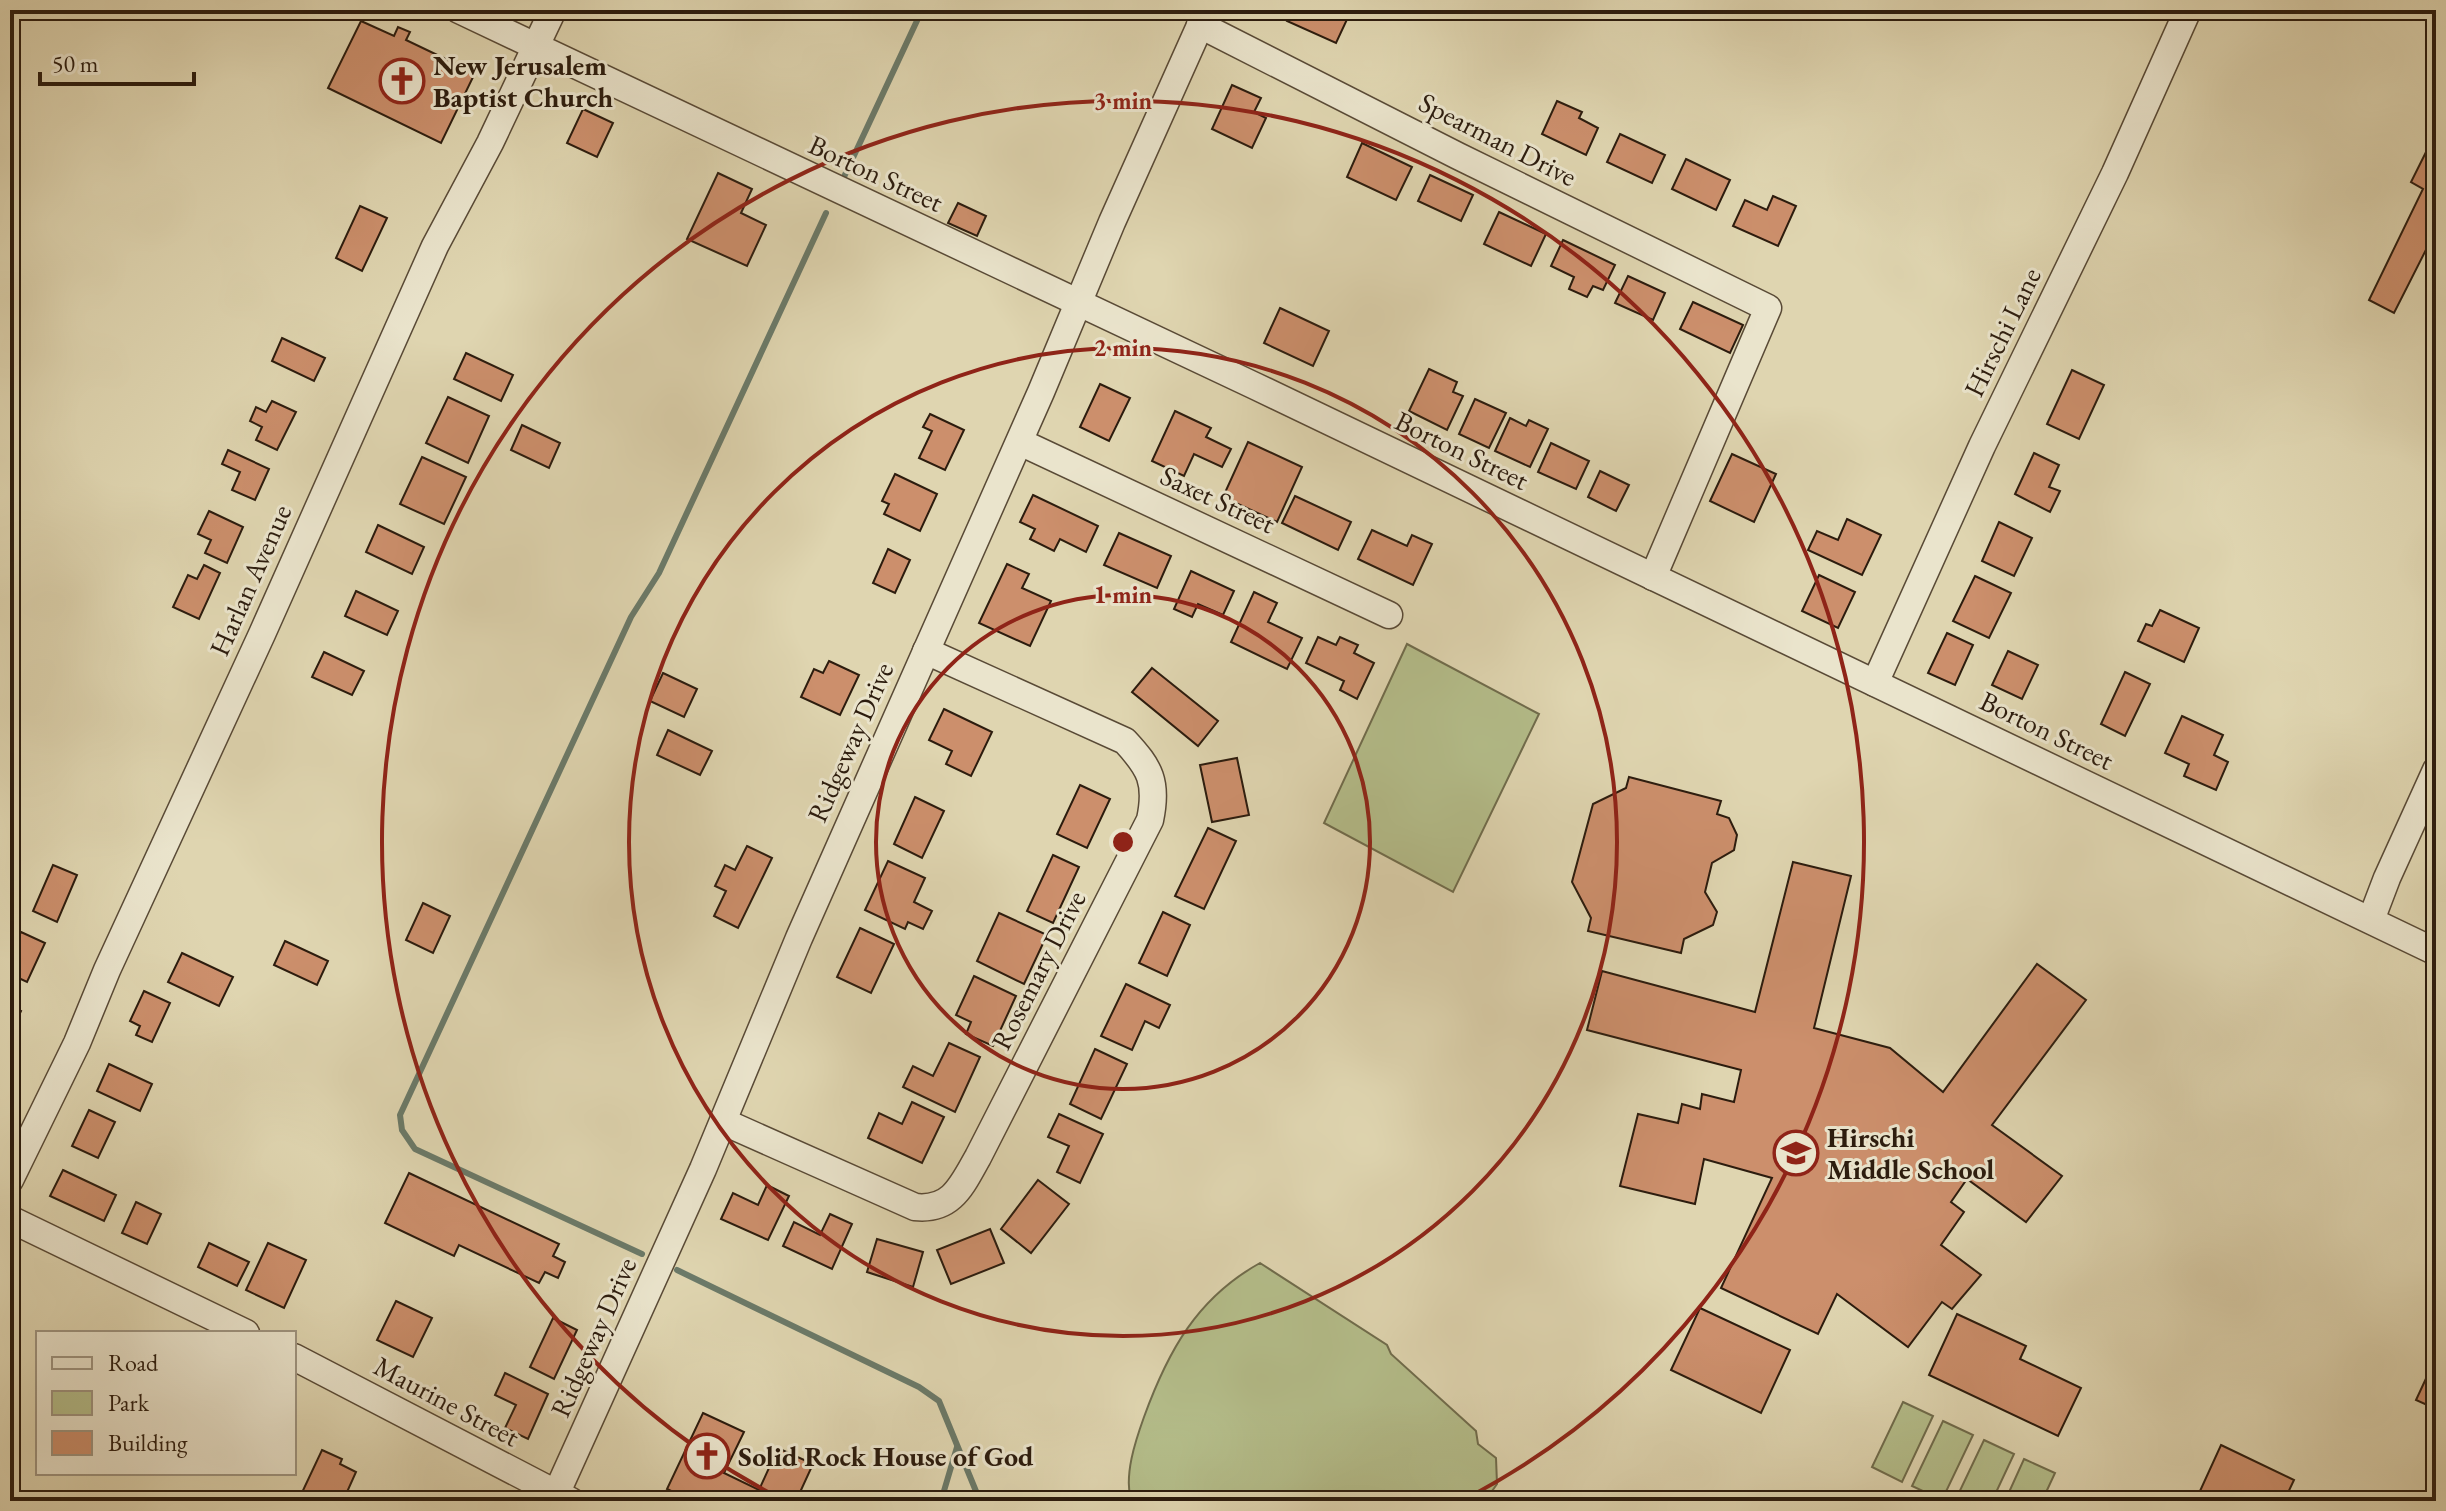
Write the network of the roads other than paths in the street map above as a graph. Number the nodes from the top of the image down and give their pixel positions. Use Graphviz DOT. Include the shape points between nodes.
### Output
graph roads {
  1 [pos="459,10"];
  2 [pos="553,10"];
  3 [pos="2188,10"];
  4 [pos="1204,17"];
  5 [pos="536,46"];
  6 [pos="1078,304"];
  7 [pos="1020,442"];
  8 [pos="1653,577"];
  9 [pos="1389,615"];
  10 [pos="926,651"];
  11 [pos="1875,683"];
  12 [pos="2436,770"];
  13 [pos="2371,920"];
  14 [pos="2436,952"];
  15 [pos="724,1122"];
  16 [pos="10,1180"];
  17 [pos="10,1219"];
  18 [pos="242,1331"];
  19 [pos="296,1358"];
  20 [pos="560,1499"];
  1 -- 5 [label="street, Borton Street"];
  2 -- 5 [label="street, Harlan Avenue"];
  3 -- 11 [label="street, Hirschi Lane"];
  4 -- 6 [label="street, Ridgeway Drive"];
  4 -- 8 [label="street, Spearman Drive" via="1471,162 1768,308"];
  5 -- 6 [label="street, Borton Street"];
  5 -- 16 [label="street, Harlan Avenue" via="435,246 77,1043"];
  6 -- 7 [label="street, Ridgeway Drive"];
  6 -- 8 [label="street, Borton Street"];
  7 -- 9 [label="street, Saxet Street"];
  7 -- 10 [label="street, Ridgeway Drive"];
  8 -- 11 [label="street, Borton Street"];
  10 -- 15 [label="street, Ridgeway Drive"];
  10 -- 15 [label="street, Rosemary Drive" via="1125,741 1151,775 1155,799 1150,820 978,1157 949,1199 931,1209 915,1207"];
  11 -- 13 [label="street, Borton Street"];
  12 -- 13 [label="street"];
  13 -- 14 [label="street, Borton Street"];
  15 -- 20 [label="street, Ridgeway Drive"];
  17 -- 18 [label="street"];
  19 -- 20 [label="street, Maurine Street"];
}
